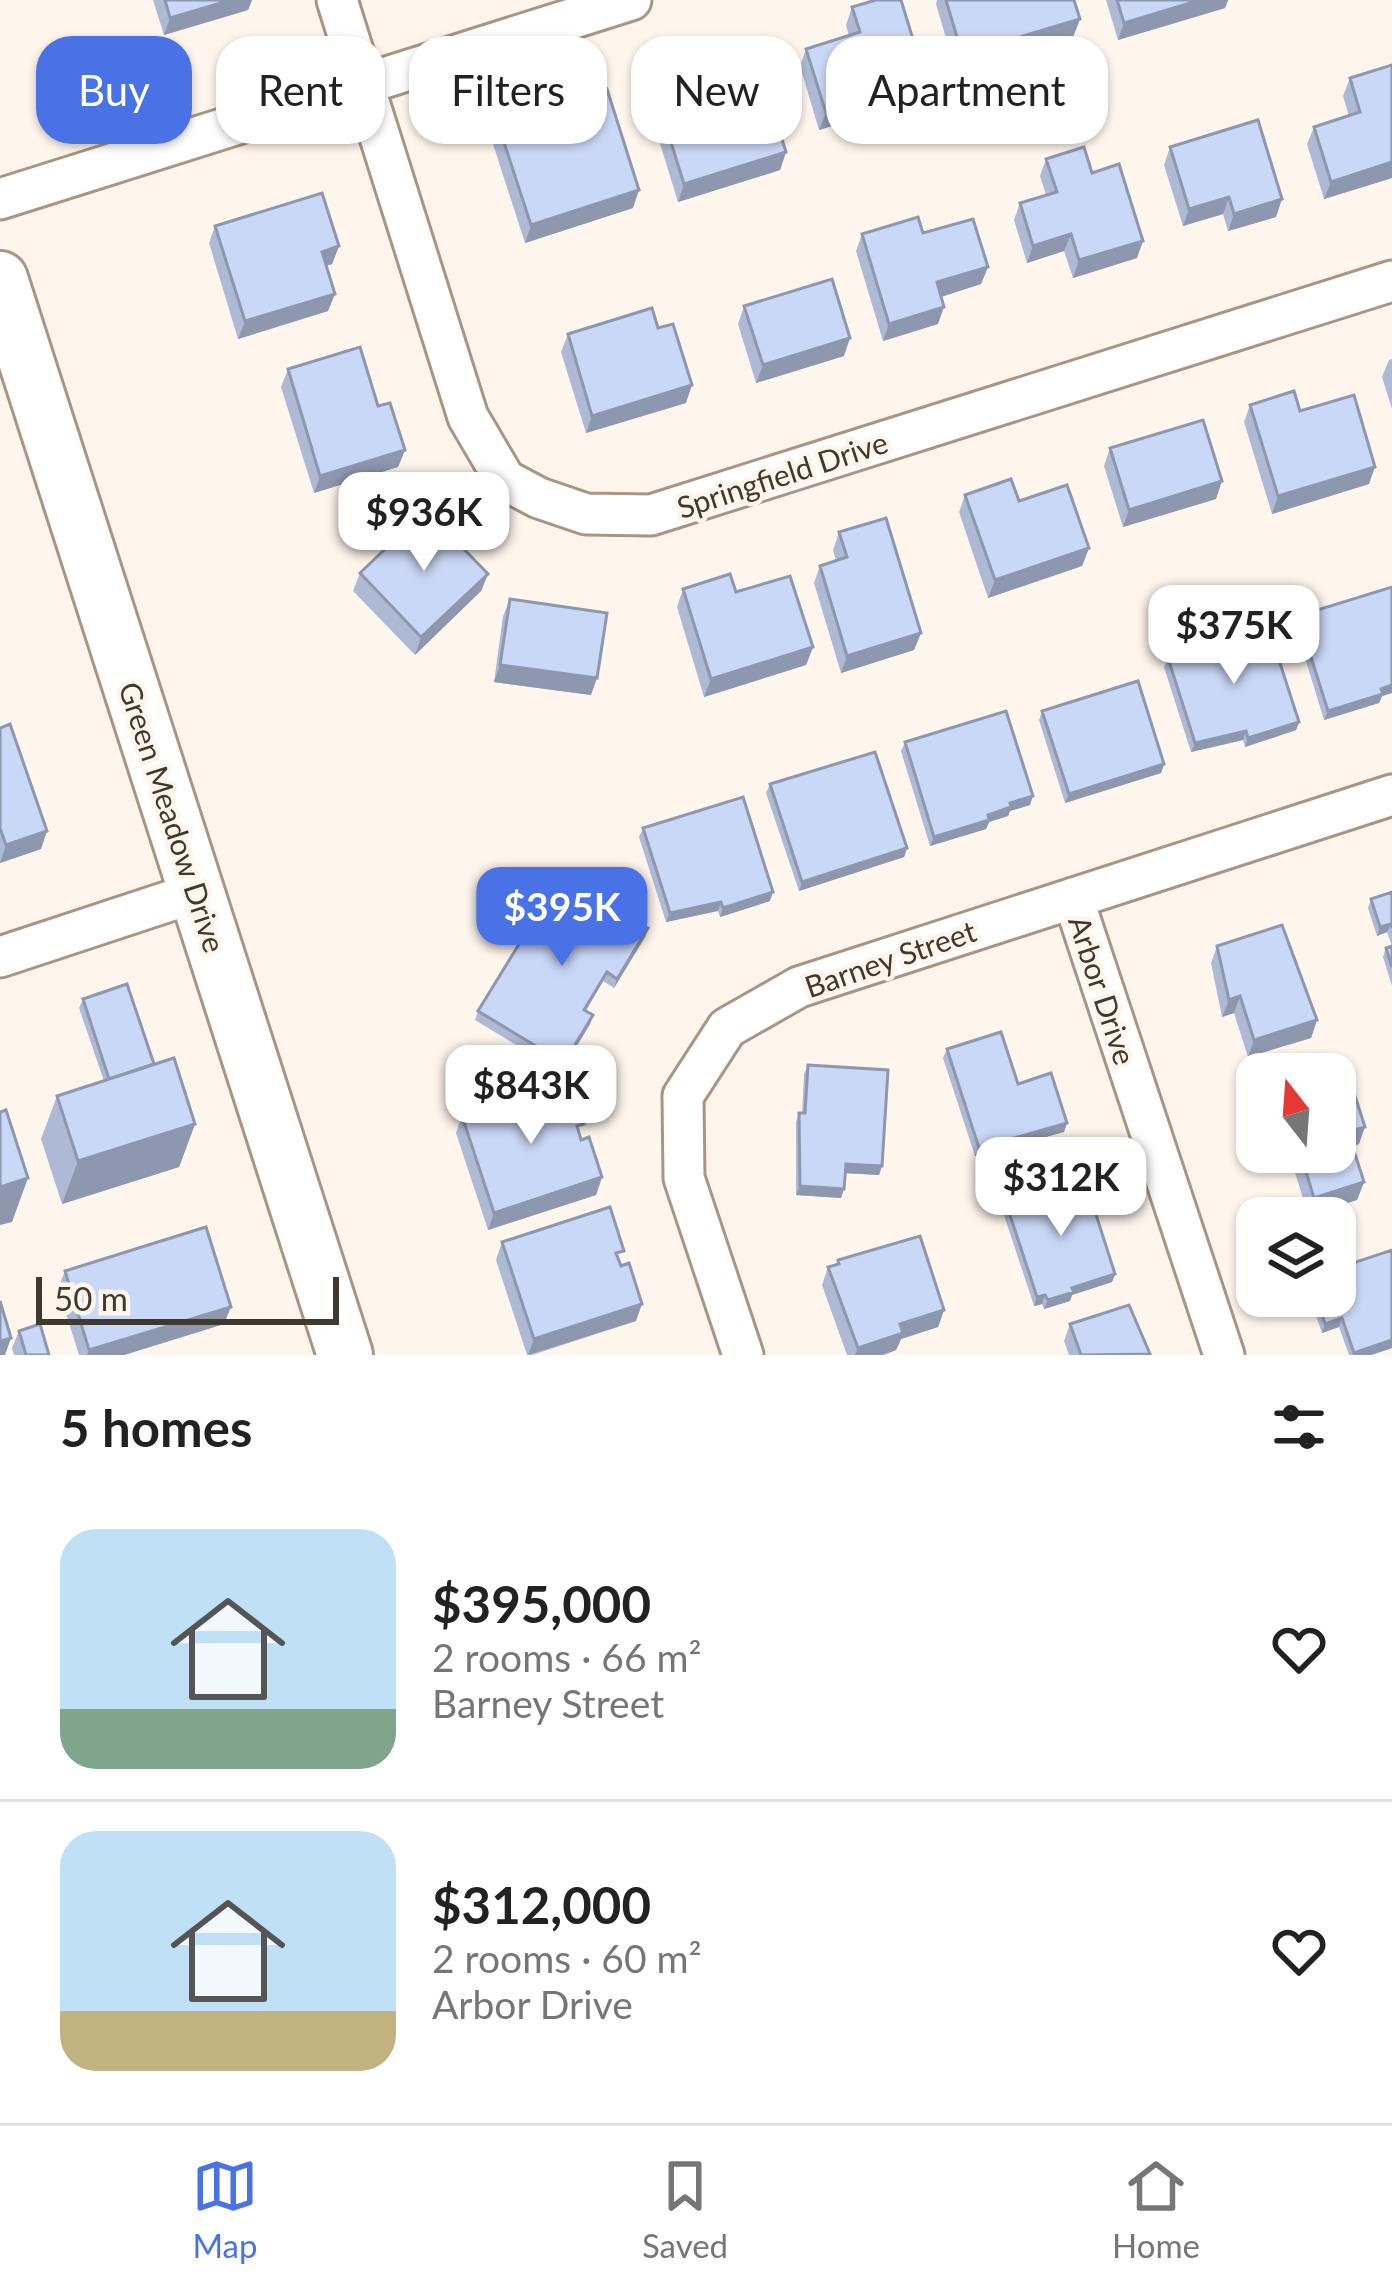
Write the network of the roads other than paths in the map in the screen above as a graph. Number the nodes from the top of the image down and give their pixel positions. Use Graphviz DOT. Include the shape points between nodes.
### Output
graph roads {
  1 [pos="337,0"];
  2 [pos="631,0"];
  3 [pos="348,36"];
  4 [pos="385,77"];
  5 [pos="216,131"];
  6 [pos="382,144"];
  7 [pos="0,199"];
  8 [pos="0,279"];
  9 [pos="1392,280"];
  10 [pos="1392,794"];
  11 [pos="197,892"];
  12 [pos="1073,898"];
  13 [pos="0,957"];
  14 [pos="345,1355"];
  15 [pos="742,1355"];
  16 [pos="1224,1355"];
  1 -- 3 [label="street, Springfield Drive"];
  2 -- 4 [label="street"];
  5 -- 7 [label="street"];
  6 -- 9 [label="street, Springfield Drive" via="468,416 505,480 586,514 651,515"];
  8 -- 11 [label="main road, Green Meadow Drive"];
  10 -- 12 [label="street, Barney Street"];
  11 -- 13 [label="street"];
  11 -- 14 [label="main road, Green Meadow Drive"];
  12 -- 15 [label="street, Barney Street" via="799,987 727,1028 683,1096 684,1178"];
  12 -- 16 [label="street, Arbor Drive"];
}
